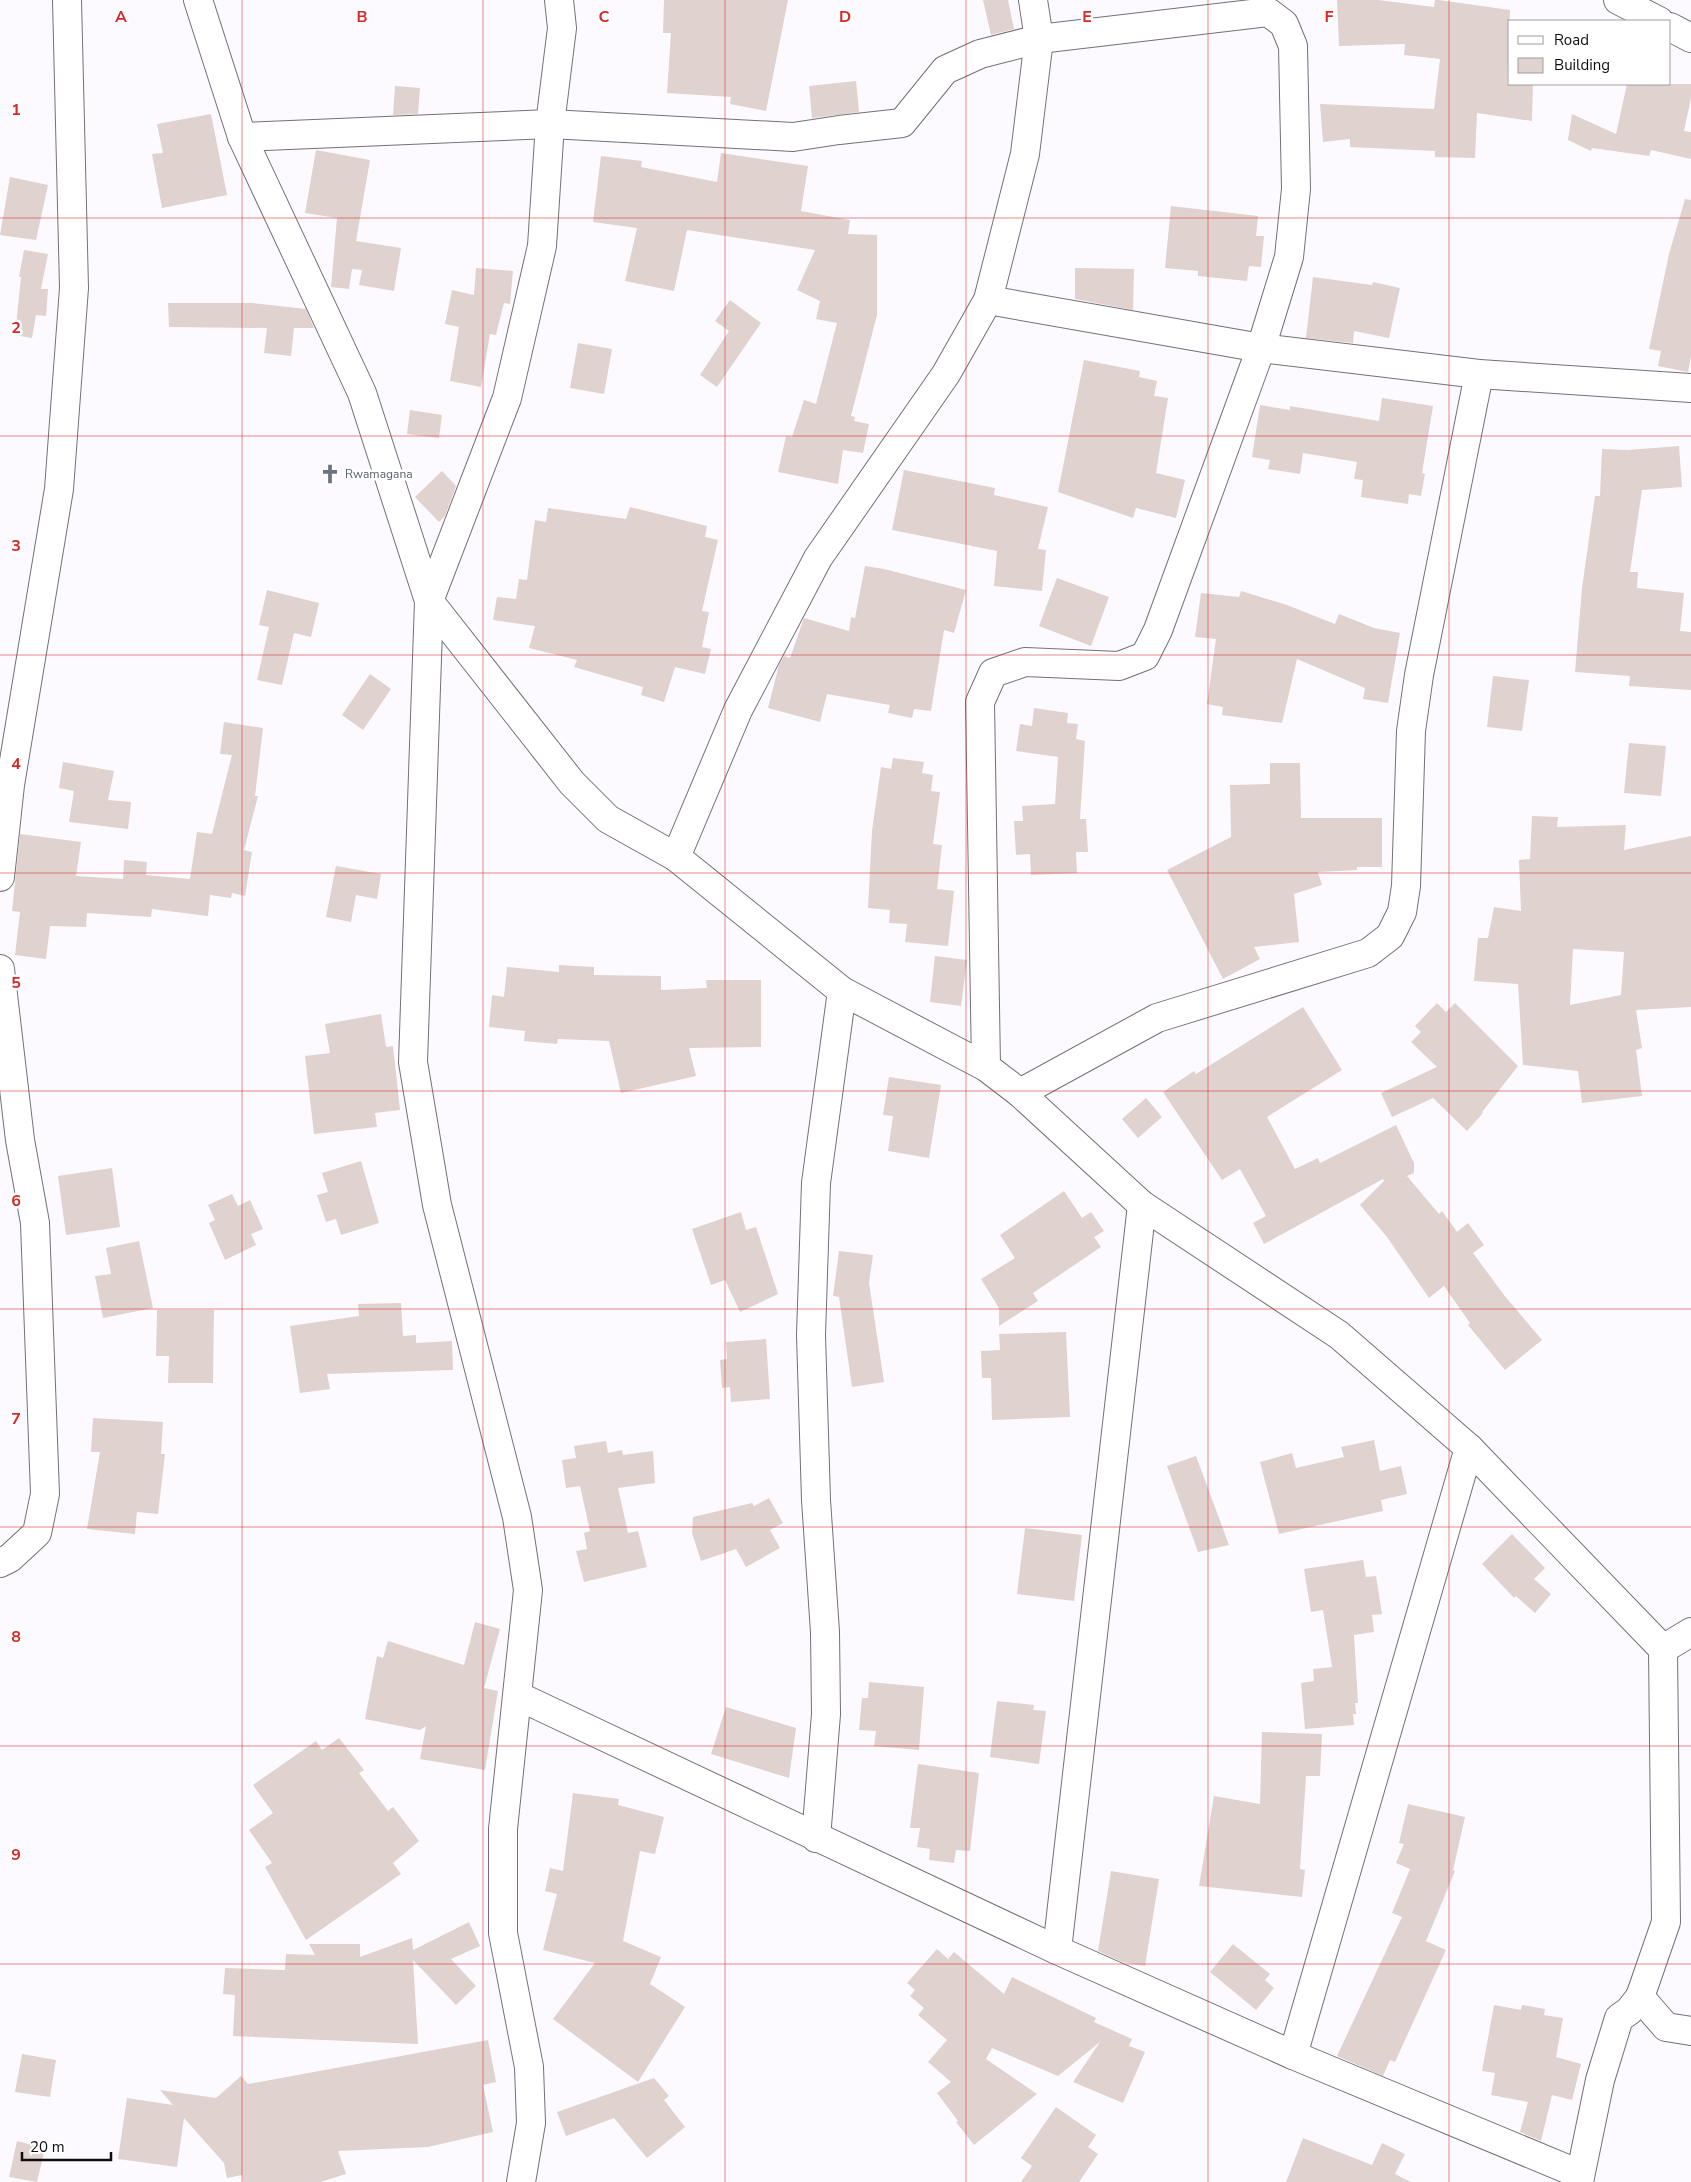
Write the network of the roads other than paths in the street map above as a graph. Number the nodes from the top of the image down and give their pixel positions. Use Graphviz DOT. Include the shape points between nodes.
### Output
graph roads {
  1 [pos="68,0"];
  2 [pos="198,0"];
  3 [pos="559,0"];
  4 [pos="1033,0"];
  5 [pos="1618,0"];
  6 [pos="1279,6"];
  7 [pos="1657,20"];
  8 [pos="1671,28"];
  9 [pos="1039,38"];
  10 [pos="1691,38"];
  11 [pos="550,124"];
  12 [pos="242,137"];
  13 [pos="988,300"];
  14 [pos="1261,348"];
  15 [pos="1478,374"];
  16 [pos="1691,388"];
  17 [pos="429,601"];
  18 [pos="676,857"];
  19 [pos="0,877"];
  20 [pos="0,968"];
  21 [pos="842,991"];
  22 [pos="986,1067"];
  23 [pos="1020,1093"];
  24 [pos="1142,1205"];
  25 [pos="1468,1448"];
  26 [pos="0,1563"];
  27 [pos="1691,1632"];
  28 [pos="1663,1649"];
  29 [pos="518,1696"];
  30 [pos="816,1838"];
  31 [pos="1057,1950"];
  32 [pos="1640,1998"];
  33 [pos="1691,2031"];
  34 [pos="1293,2055"];
  35 [pos="1579,2178"];
  36 [pos="521,2182"];
  1 -- 19 [label="street" via="74,288 60,479 10,785"];
  2 -- 12 [label="street"];
  3 -- 11 [label="street" via="562,28"];
  4 -- 9 [label="street"];
  5 -- 7 [label="street"];
  6 -- 9 [label="street"];
  6 -- 14 [label="street" via="1293,46 1296,189 1289,257"];
  8 -- 10 [label="street"];
  9 -- 11 [label="street" via="980,54 945,70 902,123 793,138"];
  9 -- 13 [label="street" via="1025,154"];
  11 -- 12 [label="street"];
  11 -- 17 [label="street" via="542,246 507,398"];
  12 -- 17 [label="street" via="362,393"];
  13 -- 14 [label="street"];
  13 -- 18 [label="street" via="946,374 818,558 738,710"];
  14 -- 15 [label="street"];
  14 -- 22 [label="street" via="1158,630 1145,656 1120,666 1025,662 993,674 980,702"];
  15 -- 16 [label="street"];
  15 -- 23 [label="street" via="1419,675 1411,731 1406,886 1402,912 1390,936 1368,953 1157,1018"];
  17 -- 18 [label="street" via="572,783 608,819"];
  17 -- 29 [label="street" via="413,1062 437,1205 517,1517 528,1590"];
  18 -- 21 [label="street"];
  20 -- 26 [label="street" via="20,1140 35,1223 45,1494 37,1533"];
  21 -- 22 [label="street"];
  21 -- 30 [label="street" via="816,1183 811,1335 816,1500 826,1632 826,1714"];
  22 -- 23 [label="street"];
  23 -- 24 [label="street"];
  24 -- 25 [label="street" via="1339,1335"];
  24 -- 31 [label="street"];
  25 -- 28 [label="street"];
  25 -- 34 [label="street"];
  27 -- 28 [label="street"];
  28 -- 32 [label="street" via="1666,1922"];
  29 -- 30 [label="street"];
  29 -- 36 [label="street" via="503,1829 503,1933 529,2067 531,2123"];
  30 -- 31 [label="street"];
  31 -- 34 [label="street"];
  32 -- 33 [label="street" via="1666,2027"];
  32 -- 35 [label="street" via="1619,2018 1600,2080"];
  34 -- 35 [label="street"];
}
